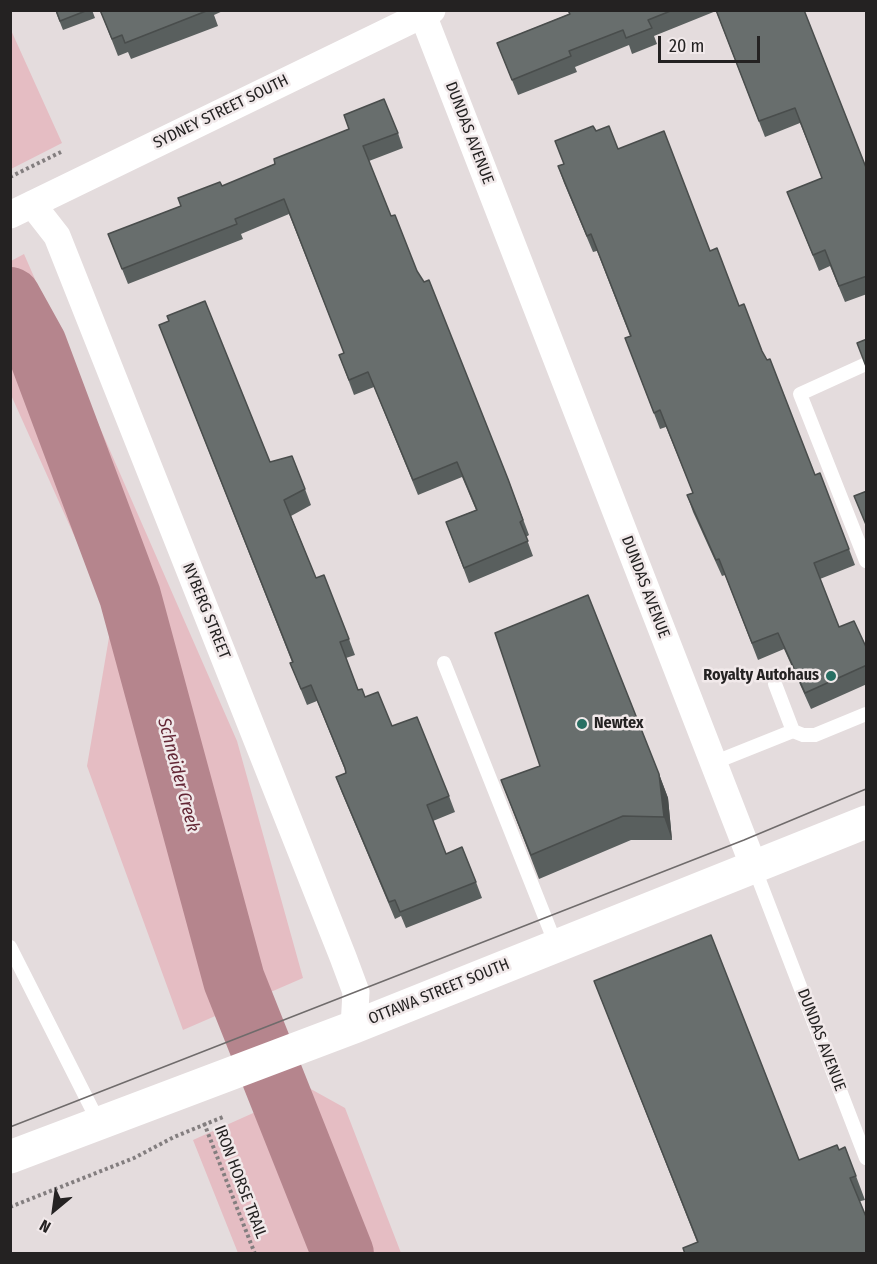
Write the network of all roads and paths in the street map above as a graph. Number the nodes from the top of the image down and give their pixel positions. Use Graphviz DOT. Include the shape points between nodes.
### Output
graph roads {
  1 [pos="427,13"];
  2 [pos="61,152"];
  3 [pos="10,177"];
  4 [pos="21,210"];
  5 [pos="867,364"];
  6 [pos="867,561"];
  7 [pos="444,663"];
  8 [pos="775,684"];
  9 [pos="867,714"];
  10 [pos="793,731"];
  11 [pos="713,763"];
  12 [pos="867,822"];
  13 [pos="754,867"];
  14 [pos="556,945"];
  15 [pos="10,947"];
  16 [pos="354,1027"];
  17 [pos="207,1082"];
  18 [pos="223,1117"];
  19 [pos="99,1123"];
  20 [pos="204,1125"];
  21 [pos="10,1158"];
  22 [pos="867,1158"];
  23 [pos="10,1207"];
  24 [pos="255,1254"];
  1 -- 4 [label="street, SYDNEY STREET SOUTH"];
  1 -- 11 [label="street, DUNDAS AVENUE"];
  2 -- 3 [label="path"];
  4 -- 16 [label="street, NYBERG STREET" via="57,236 339,946 356,992"];
  5 -- 6 [label="lane" via="800,394"];
  7 -- 14 [label="lane"];
  8 -- 10 [label="lane"];
  9 -- 10 [label="lane" via="815,735"];
  10 -- 11 [label="lane"];
  11 -- 13 [label="street, DUNDAS AVENUE"];
  12 -- 13 [label="main road, OTTAWA STREET SOUTH"];
  13 -- 14 [label="main road, OTTAWA STREET SOUTH"];
  13 -- 22 [label="lane, DUNDAS AVENUE"];
  14 -- 16 [label="main road, OTTAWA STREET SOUTH"];
  15 -- 19 [label="lane"];
  16 -- 17 [label="main road, OTTAWA STREET SOUTH"];
  17 -- 19 [label="main road, OTTAWA STREET SOUTH"];
  17 -- 20 [label="path, IRON HORSE TRAIL"];
  18 -- 20 [label="path"];
  19 -- 21 [label="main road, OTTAWA STREET SOUTH"];
  20 -- 23 [label="path" via="134,1158"];
  20 -- 24 [label="path, IRON HORSE TRAIL"];
}
